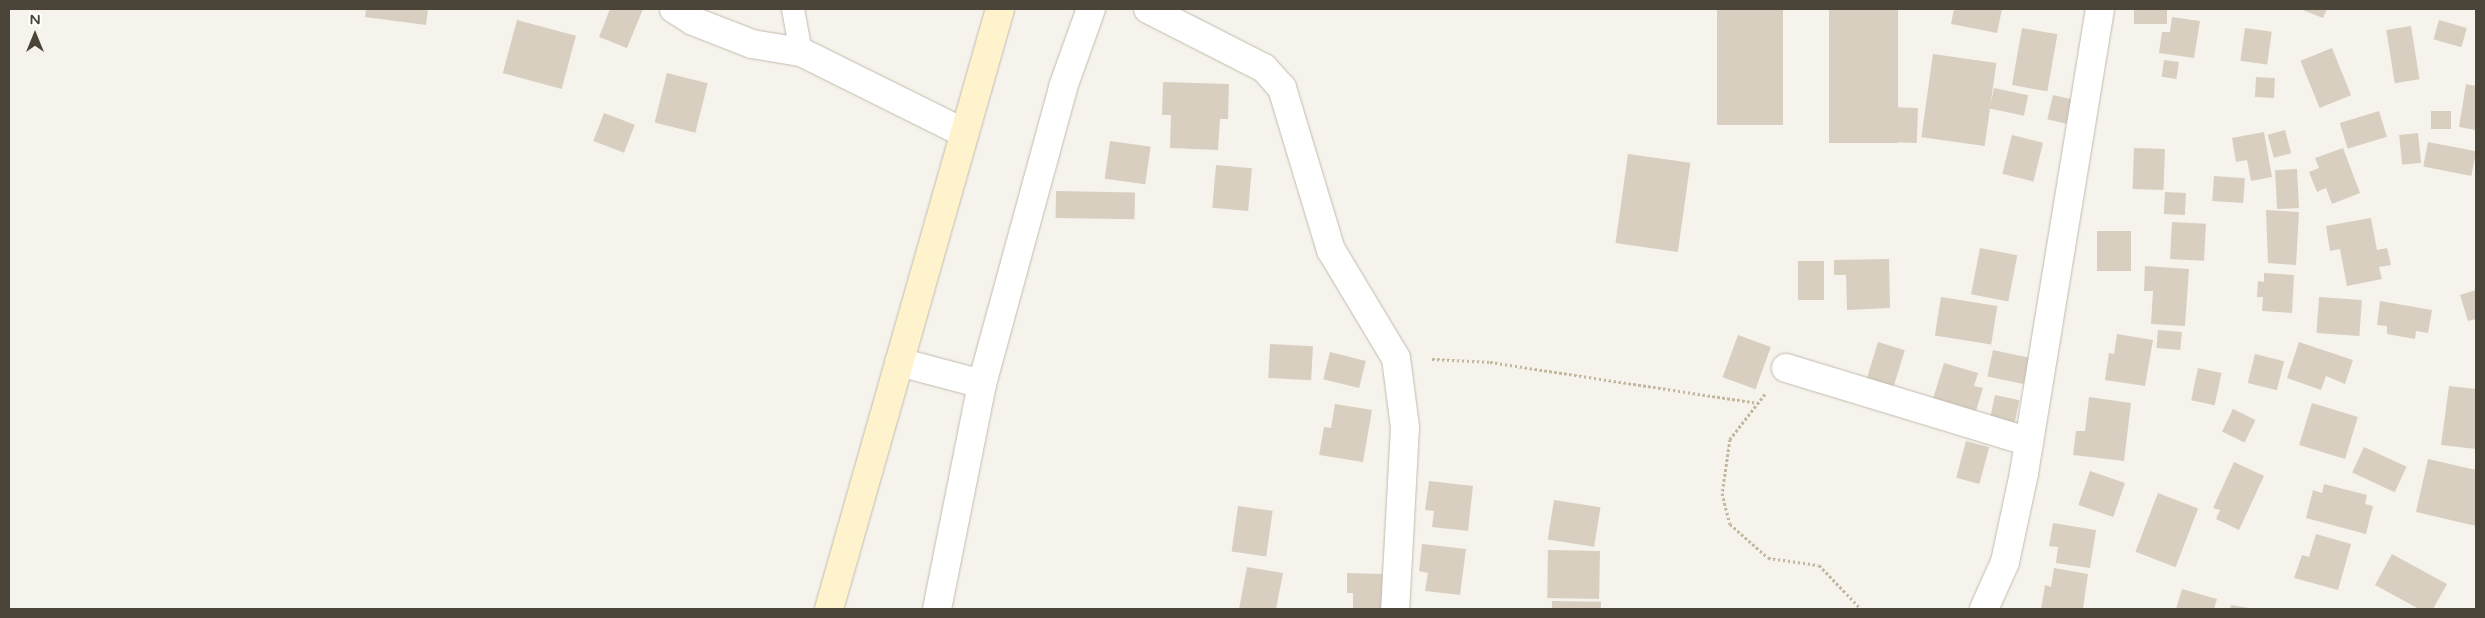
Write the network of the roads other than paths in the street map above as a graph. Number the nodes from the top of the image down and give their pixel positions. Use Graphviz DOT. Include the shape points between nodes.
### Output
graph roads {
  1 [pos="674,9"];
  2 [pos="793,9"];
  3 [pos="1000,9"];
  4 [pos="1091,9"];
  5 [pos="1148,9"];
  6 [pos="2100,9"];
  7 [pos="801,52"];
  8 [pos="964,133"];
  9 [pos="899,362"];
  10 [pos="1786,368"];
  11 [pos="982,384"];
  12 [pos="2029,442"];
  13 [pos="829,609"];
  14 [pos="937,609"];
  15 [pos="1395,609"];
  16 [pos="1984,609"];
  1 -- 7 [label="street" via="693,21 752,44"];
  2 -- 7 [label="lane"];
  3 -- 8 [label="main road"];
  4 -- 11 [label="street" via="1064,87"];
  5 -- 15 [label="street" via="1264,68 1282,88 1331,250 1396,358 1405,427"];
  6 -- 12 [label="street"];
  7 -- 8 [label="street"];
  8 -- 9 [label="main road"];
  9 -- 11 [label="street"];
  9 -- 13 [label="main road"];
  10 -- 12 [label="street"];
  11 -- 14 [label="street"];
  12 -- 16 [label="street" via="2006,562"];
}
